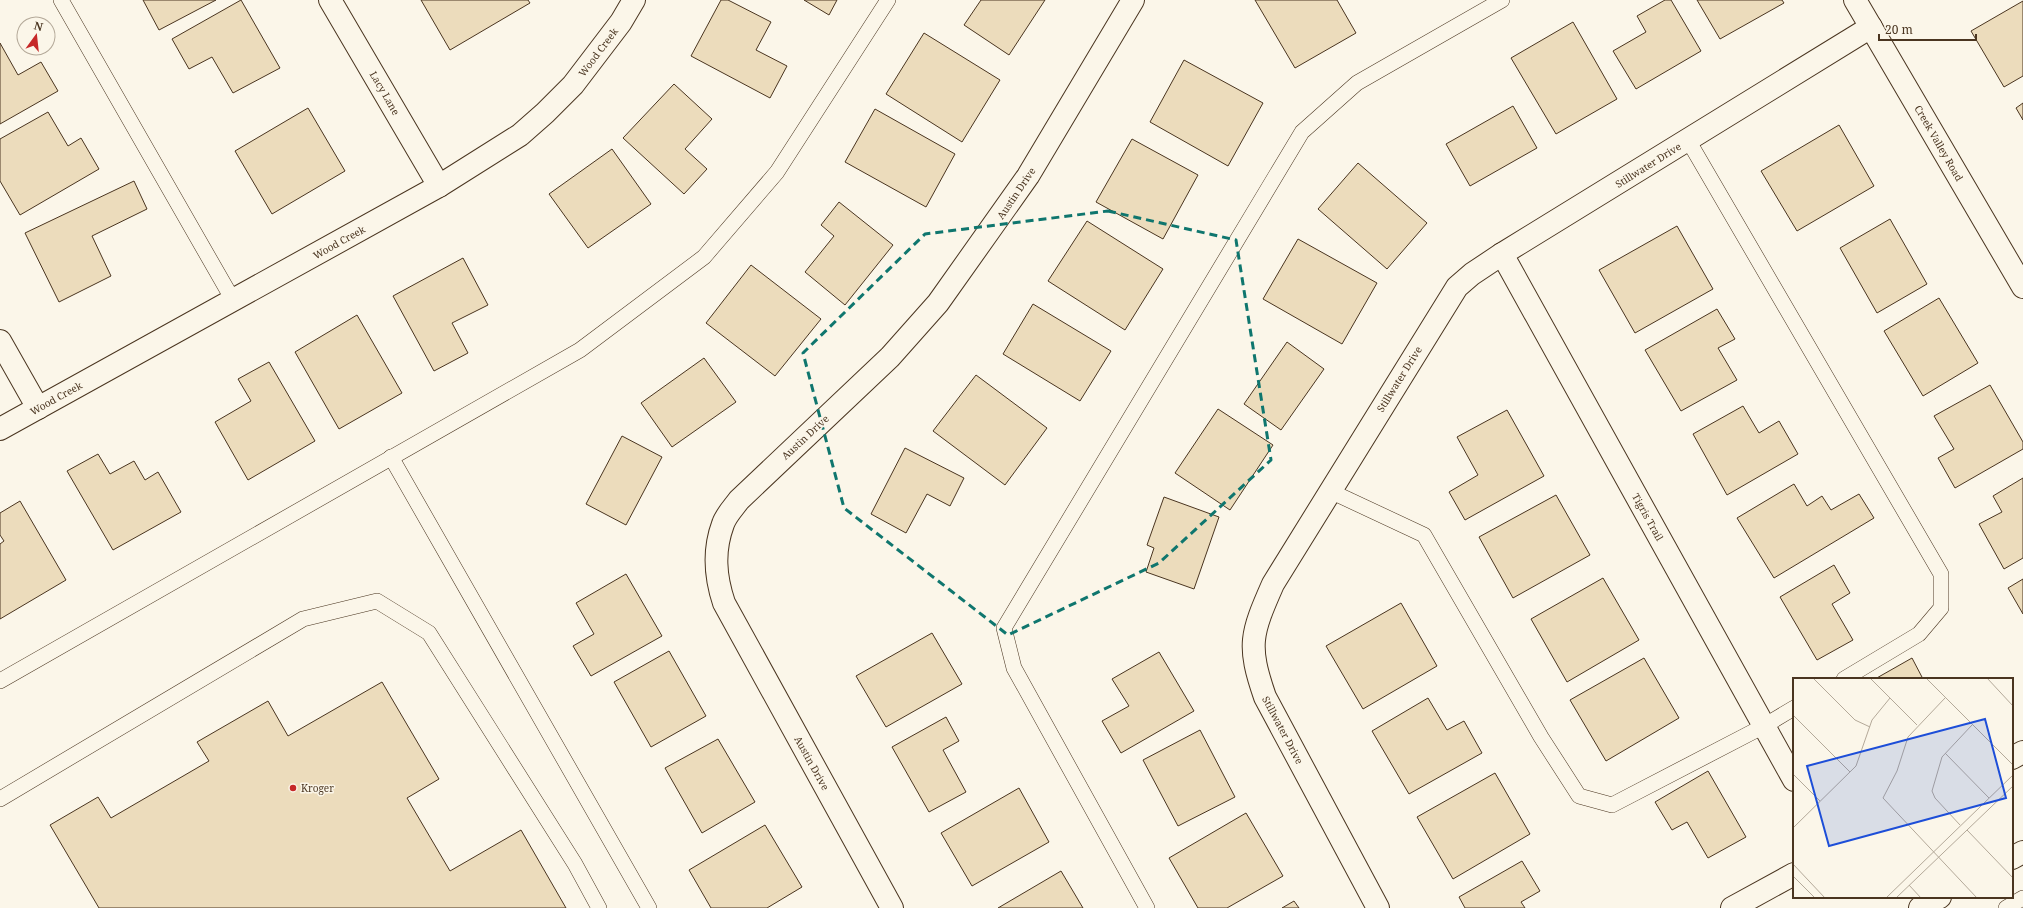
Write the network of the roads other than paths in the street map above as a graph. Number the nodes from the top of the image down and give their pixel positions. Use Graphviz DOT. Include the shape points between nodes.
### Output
graph roads {
  1 [pos="61,0"];
  2 [pos="330,0"];
  3 [pos="634,0"];
  4 [pos="888,0"];
  5 [pos="1133,0"];
  6 [pos="1502,0"];
  7 [pos="1855,0"];
  8 [pos="1871,27"];
  9 [pos="1688,140"];
  10 [pos="439,186"];
  11 [pos="1502,254"];
  12 [pos="2023,286"];
  13 [pos="233,300"];
  14 [pos="0,341"];
  15 [pos="38,408"];
  16 [pos="0,429"];
  17 [pos="391,457"];
  18 [pos="1330,491"];
  19 [pos="1846,678"];
  20 [pos="0,680"];
  21 [pos="1793,709"];
  22 [pos="1764,726"];
  23 [pos="2023,752"];
  24 [pos="2013,757"];
  25 [pos="1793,778"];
  26 [pos="0,799"];
  27 [pos="2023,852"];
  28 [pos="2013,857"];
  29 [pos="1793,875"];
  30 [pos="1938,898"];
  31 [pos="2023,898"];
  32 [pos="599,908"];
  33 [pos="649,908"];
  34 [pos="892,908"];
  35 [pos="1147,908"];
  36 [pos="1378,908"];
  37 [pos="1732,908"];
  38 [pos="1920,908"];
  39 [pos="2006,908"];
  1 -- 13 [label="lane"];
  2 -- 10 [label="street, Lacy Lane"];
  3 -- 10 [label="street, Wood Creek" via="621,22 573,85 545,113 520,135"];
  4 -- 17 [label="lane" via="777,172 704,257 580,350"];
  5 -- 34 [label="street, Austin Drive" via="1028,176 938,303 890,357 739,500 724,523 716,550 717,581 724,603"];
  6 -- 35 [label="lane" via="1357,83 1302,132 1004,628 1014,668"];
  7 -- 8 [label="street, Creek Valley Road"];
  8 -- 9 [label="street, Stillwater Drive"];
  8 -- 12 [label="street, Creek Valley Road"];
  9 -- 11 [label="street, Stillwater Drive"];
  9 -- 19 [label="lane" via="1941,574 1941,608 1919,634"];
  10 -- 13 [label="street, Wood Creek"];
  11 -- 18 [label="street, Stillwater Drive" via="1457,287"];
  11 -- 22 [label="street, Tigris Trail"];
  13 -- 15 [label="street, Wood Creek"];
  14 -- 15 [label="street"];
  15 -- 16 [label="street, Wood Creek"];
  17 -- 20 [label="lane"];
  17 -- 33 [label="lane"];
  18 -- 22 [label="lane" via="1424,535 1541,737 1579,796 1612,805"];
  18 -- 36 [label="street, Stillwater Drive" via="1273,584 1257,619 1252,645 1255,668 1265,697"];
  21 -- 22 [label="lane"];
  22 -- 25 [label="street, Tigris Trail"];
  23 -- 24 [label="street"];
  26 -- 32 [label="lane" via="303,619 377,602 429,633 575,864"];
  27 -- 28 [label="street"];
  29 -- 37 [label="street"];
  30 -- 38 [label="street"];
  31 -- 39 [label="lane"];
}
